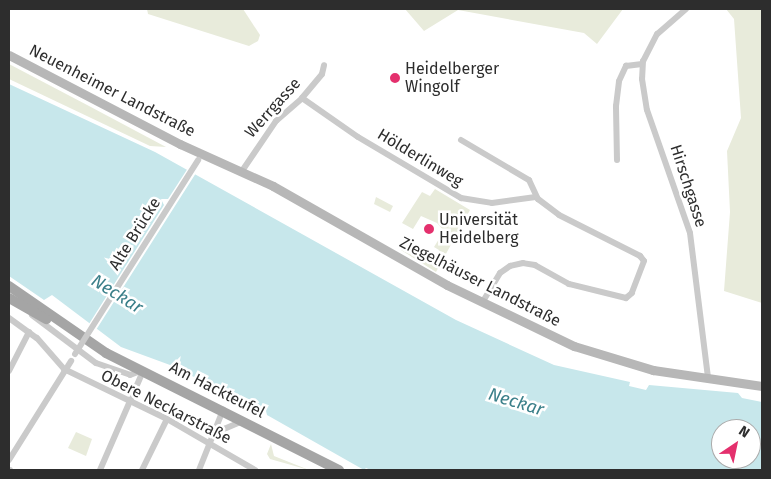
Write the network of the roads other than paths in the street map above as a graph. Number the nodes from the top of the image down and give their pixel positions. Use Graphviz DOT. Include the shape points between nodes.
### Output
graph roads {
  1 [pos="686,9"];
  2 [pos="9,54"];
  3 [pos="642,64"];
  4 [pos="324,65"];
  5 [pos="302,98"];
  6 [pos="461,140"];
  7 [pos="199,157"];
  8 [pos="617,160"];
  9 [pos="242,171"];
  10 [pos="536,196"];
  11 [pos="9,286"];
  12 [pos="9,298"];
  13 [pos="482,303"];
  14 [pos="31,311"];
  15 [pos="9,318"];
  16 [pos="67,329"];
  17 [pos="29,332"];
  18 [pos="75,354"];
  19 [pos="71,361"];
  20 [pos="143,370"];
  21 [pos="9,371"];
  22 [pos="62,371"];
  23 [pos="708,378"];
  24 [pos="762,386"];
  25 [pos="127,401"];
  26 [pos="224,410"];
  27 [pos="167,419"];
  28 [pos="244,421"];
  29 [pos="211,441"];
  30 [pos="9,460"];
  31 [pos="100,470"];
  32 [pos="142,470"];
  33 [pos="199,470"];
  34 [pos="255,470"];
  35 [pos="339,470"];
  1 -- 3 [label="street" via="659,31"];
  2 -- 7 [label="main road, Neuenheimer Landstraße"];
  3 -- 8 [label="street" via="626,66 620,82 616,106"];
  3 -- 23 [label="street, Hirschgasse" via="645,102 690,233"];
  4 -- 5 [label="street, Werrgasse" via="324,71"];
  5 -- 9 [label="street, Werrgasse" via="276,121"];
  5 -- 10 [label="street, Hölderlinweg" via="460,198 492,203"];
  6 -- 10 [label="street" via="526,178 534,185"];
  7 -- 9 [label="main road, Ziegelhäuser Landstraße"];
  7 -- 18 [label="street, Alte Brücke, bridge"];
  9 -- 13 [label="main road, Ziegelhäuser Landstraße"];
  10 -- 13 [label="street" via="566,220 642,257 644,262 632,293 623,298 569,284 535,265 516,264 495,278"];
  11 -- 16 [label="main road"];
  12 -- 14 [label="main road"];
  13 -- 23 [label="main road, Ziegelhäuser Landstraße" via="592,353 653,370"];
  14 -- 16 [label="main road"];
  14 -- 20 [label="street" via="96,363 130,375"];
  15 -- 17 [label="street"];
  16 -- 20 [label="main road, Am Hackteufel"];
  17 -- 21 [label="street"];
  17 -- 22 [label="street"];
  19 -- 22 [label="street"];
  20 -- 25 [label="street"];
  20 -- 26 [label="main road, Am Hackteufel"];
  22 -- 25 [label="street, Obere Neckarstraße"];
  22 -- 30 [label="street"];
  23 -- 24 [label="main road, Ziegelhäuser Landstraße"];
  25 -- 27 [label="street, Obere Neckarstraße"];
  25 -- 31 [label="street"];
  26 -- 28 [label="main road, Am Hackteufel"];
  26 -- 29 [label="street"];
  27 -- 29 [label="street, Obere Neckarstraße"];
  27 -- 32 [label="street"];
  28 -- 29 [label="street" via="224,429"];
  28 -- 35 [label="main road, Am Hackteufel"];
  29 -- 33 [label="street"];
  29 -- 34 [label="street, Obere Neckarstraße"];
}
